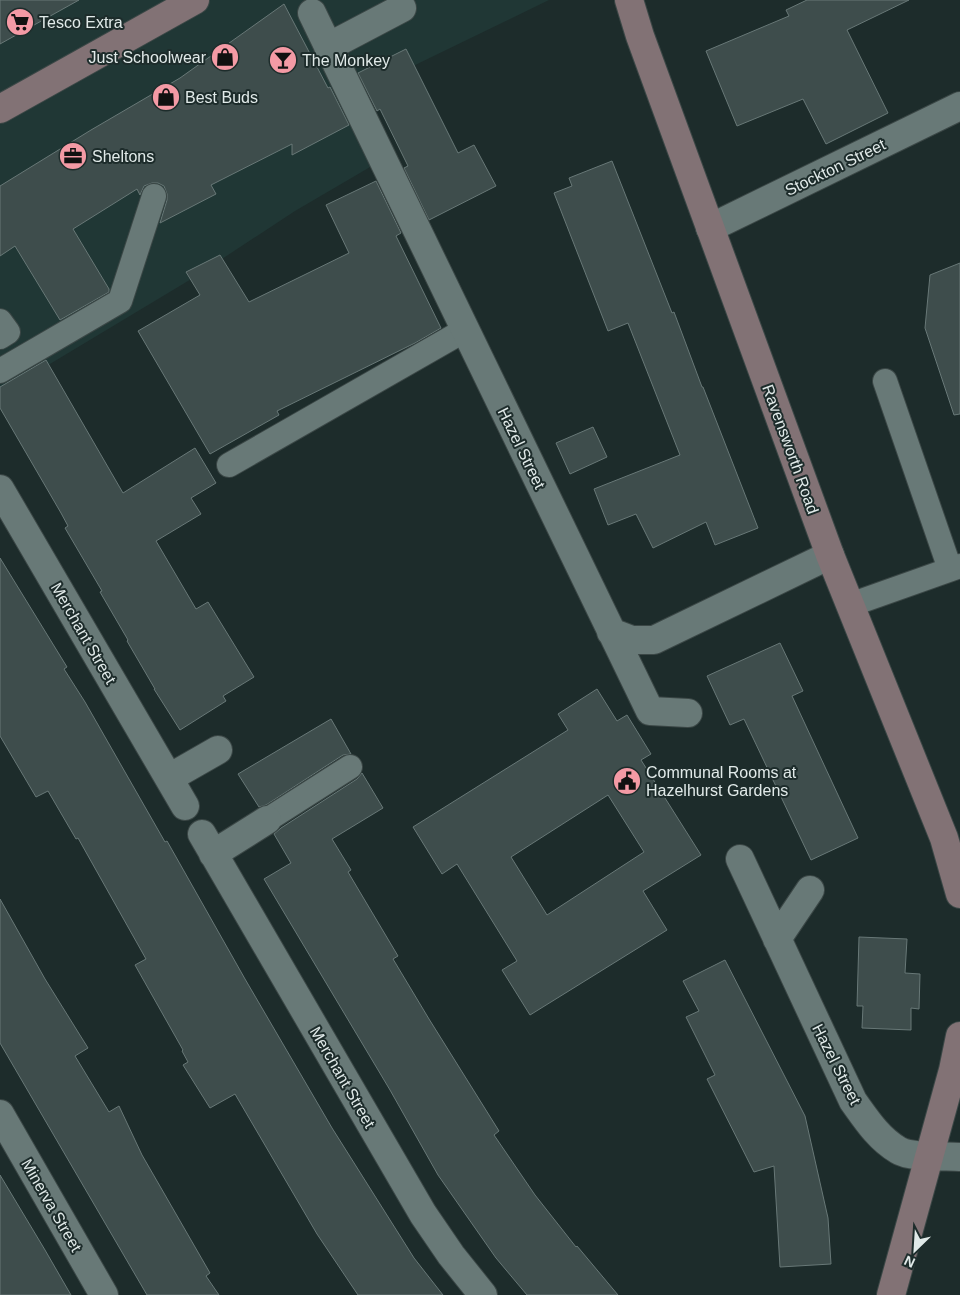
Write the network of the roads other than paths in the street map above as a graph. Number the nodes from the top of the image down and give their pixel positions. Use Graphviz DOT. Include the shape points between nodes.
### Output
graph roads {
  1 [pos="195,0"];
  2 [pos="629,0"];
  3 [pos="163,7"];
  4 [pos="402,8"];
  5 [pos="312,13"];
  6 [pos="328,47"];
  7 [pos="960,106"];
  8 [pos="0,109"];
  9 [pos="154,196"];
  10 [pos="710,228"];
  11 [pos="0,320"];
  12 [pos="465,330"];
  13 [pos="0,337"];
  14 [pos="0,371"];
  15 [pos="885,381"];
  16 [pos="229,465"];
  17 [pos="0,489"];
  18 [pos="830,555"];
  19 [pos="955,568"];
  20 [pos="850,605"];
  21 [pos="611,632"];
  22 [pos="688,713"];
  23 [pos="218,750"];
  24 [pos="350,767"];
  25 [pos="169,778"];
  26 [pos="185,806"];
  27 [pos="267,820"];
  28 [pos="952,835"];
  29 [pos="740,859"];
  30 [pos="810,890"];
  31 [pos="960,894"];
  32 [pos="777,939"];
  33 [pos="960,1036"];
  34 [pos="0,1114"];
  35 [pos="929,1156"];
  36 [pos="960,1156"];
  37 [pos="104,1295"];
  38 [pos="483,1295"];
  39 [pos="891,1295"];
  1 -- 3 [label="street"];
  2 -- 10 [label="street, Ravensworth Road"];
  3 -- 8 [label="street"];
  4 -- 6 [label="street"];
  5 -- 6 [label="street, Hazel Street"];
  6 -- 12 [label="street, Hazel Street"];
  7 -- 10 [label="street, Stockton Street"];
  9 -- 14 [label="lane" via="120,301"];
  10 -- 18 [label="street, Ravensworth Road"];
  11 -- 13 [label="lane" via="8,332"];
  12 -- 16 [label="lane"];
  12 -- 21 [label="street, Hazel Street"];
  15 -- 19 [label="lane"];
  17 -- 25 [label="street, Merchant Street"];
  18 -- 20 [label="street, Ravensworth Road"];
  18 -- 21 [label="street" via="654,640 632,640"];
  19 -- 20 [label="lane"];
  20 -- 28 [label="street, Ravensworth Road"];
  21 -- 22 [label="street, Hazel Street" via="650,711"];
  23 -- 25 [label="street"];
  24 -- 27 [label="lane"];
  25 -- 26 [label="street, Merchant Street"];
  27 -- 38 [label="street, Merchant Street" via="207,844 423,1214 450,1255"];
  28 -- 31 [label="street, Ravensworth Road"];
  29 -- 32 [label="street, Hazel Street"];
  30 -- 32 [label="street"];
  32 -- 35 [label="street, Hazel Street" via="853,1101 877,1133 899,1151"];
  33 -- 35 [label="street"];
  34 -- 37 [label="street, Minerva Street"];
  35 -- 36 [label="street, Hazel Street"];
  35 -- 39 [label="street"];
}
